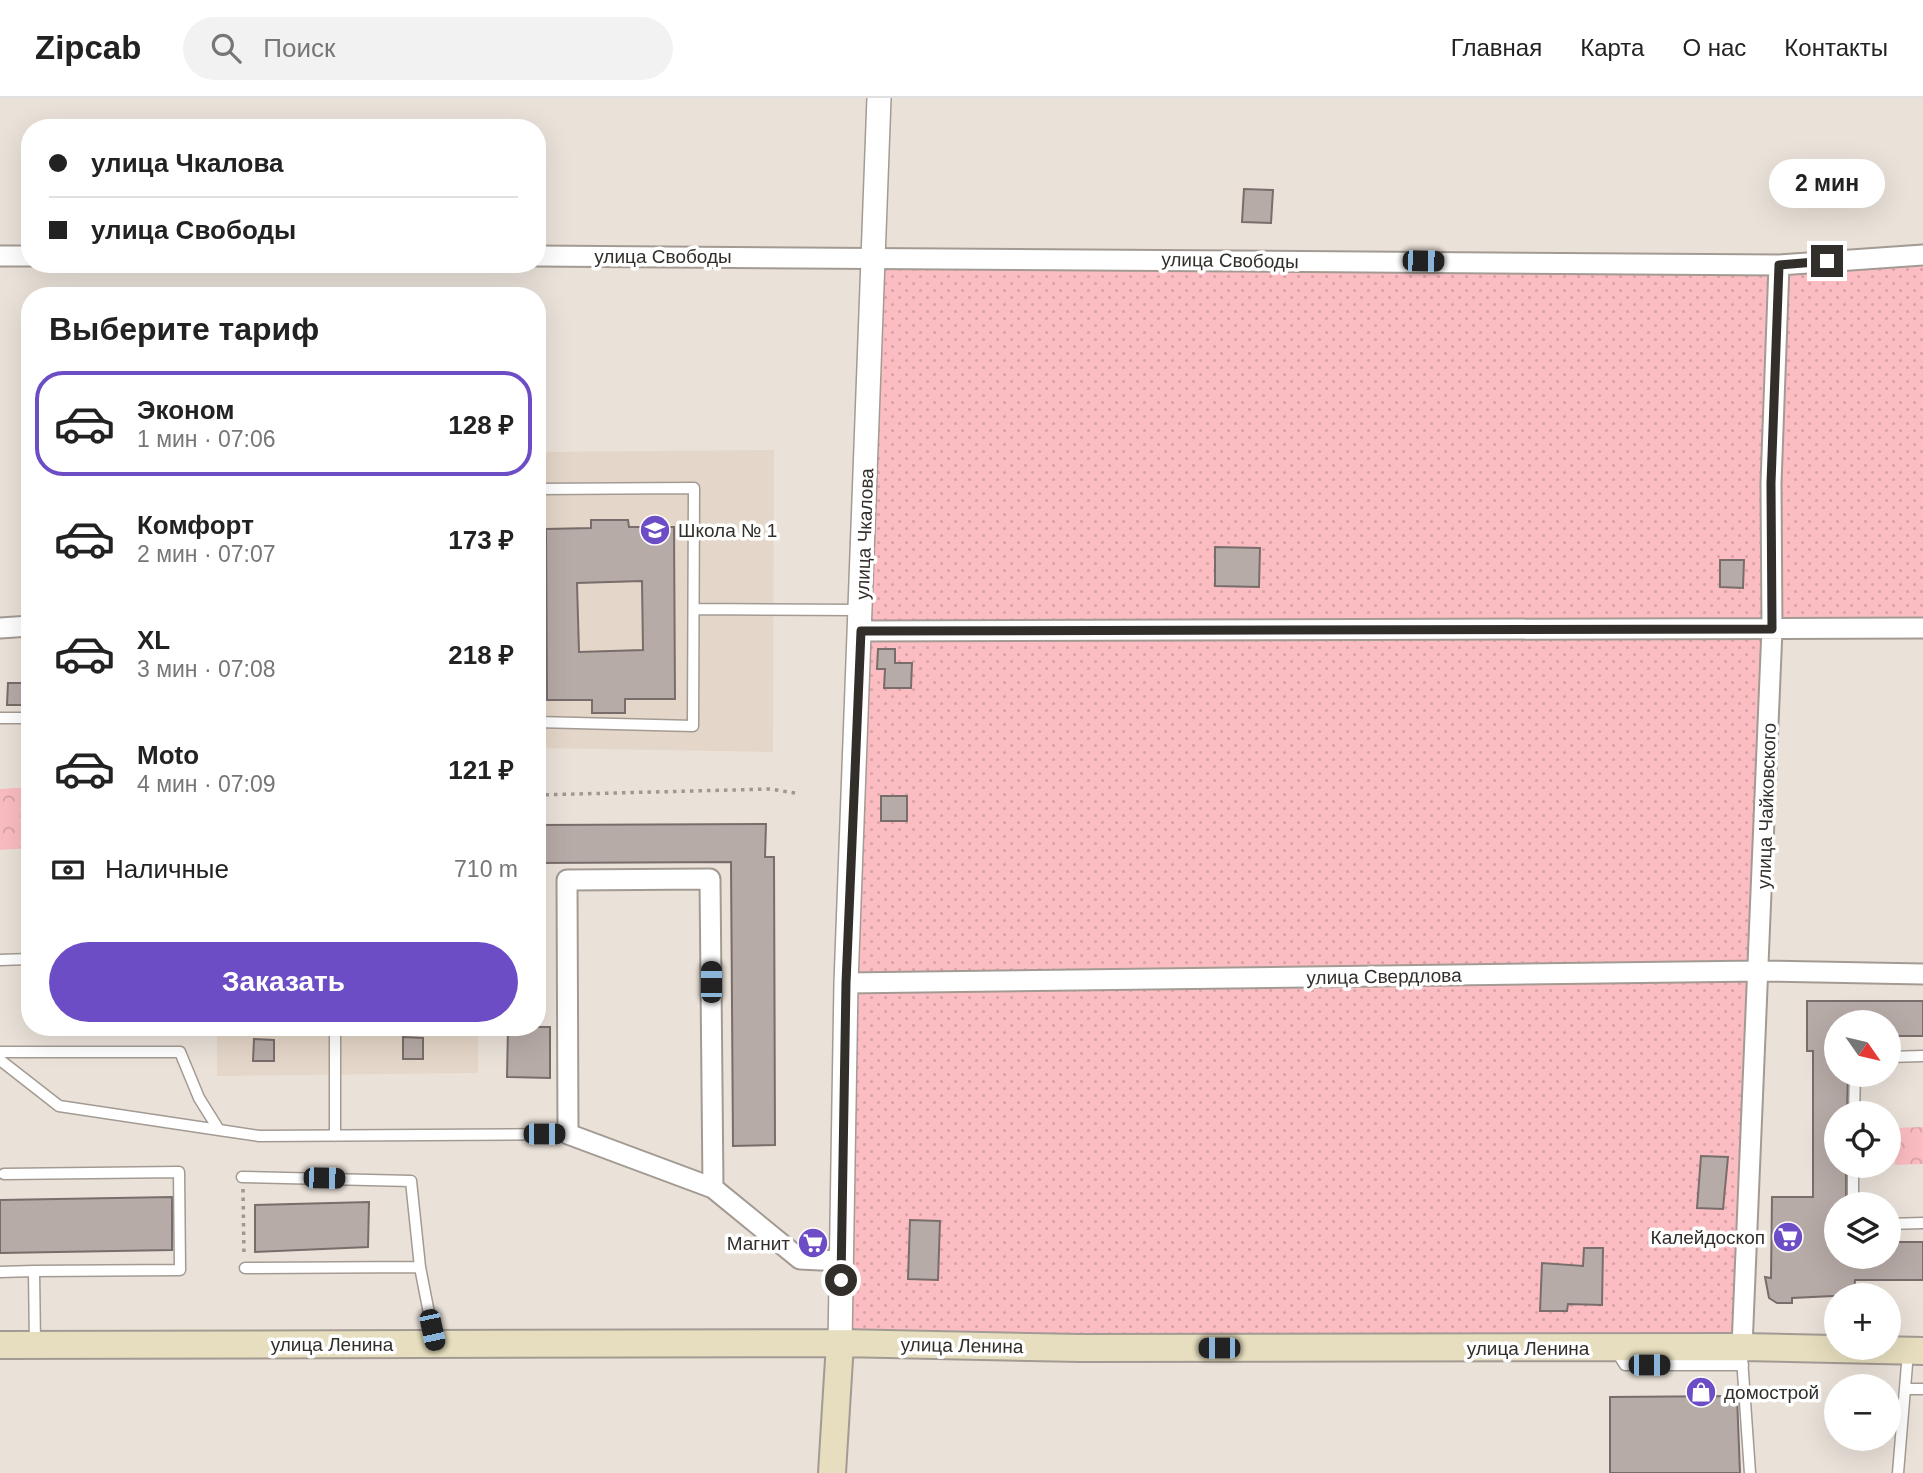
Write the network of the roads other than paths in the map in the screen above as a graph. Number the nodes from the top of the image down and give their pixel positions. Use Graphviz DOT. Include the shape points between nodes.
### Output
graph roads {
  1 [pos="879,98"];
  2 [pos="1923,255"];
  3 [pos="0,256"];
  4 [pos="21,256"];
  5 [pos="546,256"];
  6 [pos="874,256"];
  7 [pos="1779,265"];
  8 [pos="546,489"];
  9 [pos="694,609"];
  10 [pos="861,621"];
  11 [pos="21,627"];
  12 [pos="0,628"];
  13 [pos="1923,628"];
  14 [pos="1772,629"];
  15 [pos="0,718"];
  16 [pos="21,718"];
  17 [pos="546,722"];
  18 [pos="21,959"];
  19 [pos="0,960"];
  20 [pos="1760,971"];
  21 [pos="1923,974"];
  22 [pos="846,983"];
  23 [pos="335,1036"];
  24 [pos="0,1052"];
  25 [pos="1923,1056"];
  26 [pos="1901,1057"];
  27 [pos="0,1060"];
  28 [pos="219,1130"];
  29 [pos="568,1134"];
  30 [pos="335,1136"];
  31 [pos="4,1174"];
  32 [pos="242,1177"];
  33 [pos="713,1188"];
  34 [pos="1923,1223"];
  35 [pos="1901,1224"];
  36 [pos="841,1261"];
  37 [pos="420,1267"];
  38 [pos="244,1268"];
  39 [pos="34,1271"];
  40 [pos="0,1272"];
  41 [pos="840,1343"];
  42 [pos="435,1344"];
  43 [pos="0,1345"];
  44 [pos="35,1345"];
  45 [pos="1915,1352"];
  46 [pos="1742,1356"];
  47 [pos="1906,1389"];
  48 [pos="1923,1389"];
  49 [pos="832,1473"];
  50 [pos="1750,1473"];
  51 [pos="1898,1473"];
  1 -- 6 [label="street, улица Чкалова"];
  2 -- 7 [label="street, улица Свободы"];
  3 -- 4 [label="street"];
  5 -- 6 [label="street, улица Свободы"];
  6 -- 7 [label="street, улица Свободы"];
  6 -- 10 [label="street, улица Чкалова"];
  7 -- 14 [label="street, улица Чайковского" via="1771,483"];
  8 -- 9 [label="lane" via="694,488"];
  9 -- 10 [label="lane"];
  9 -- 17 [label="lane" via="693,726"];
  10 -- 14 [label="street"];
  10 -- 22 [label="street, улица Чкалова"];
  11 -- 12 [label="street"];
  13 -- 14 [label="street"];
  14 -- 20 [label="street, улица Чайковского"];
  15 -- 16 [label="lane"];
  18 -- 19 [label="lane"];
  20 -- 21 [label="street, улица Свердлова"];
  20 -- 22 [label="street, улица Свердлова"];
  20 -- 46 [label="street, улица Чайковского"];
  22 -- 36 [label="street, улица Чкалова"];
  23 -- 30 [label="lane"];
  24 -- 28 [label="lane" via="180,1052 199,1098"];
  25 -- 26 [label="lane"];
  27 -- 28 [label="lane" via="59,1106"];
  28 -- 30 [label="lane" via="259,1136"];
  29 -- 30 [label="lane"];
  29 -- 33 [label="street"];
  29 -- 33 [label="street" via="568,880 710,879"];
  31 -- 39 [label="lane" via="179,1172 180,1270"];
  32 -- 37 [label="lane" via="411,1181"];
  33 -- 36 [label="street" via="800,1259"];
  34 -- 35 [label="lane"];
  36 -- 41 [label="street, улица Чкалова"];
  37 -- 38 [label="lane"];
  37 -- 42 [label="lane"];
  39 -- 40 [label="lane"];
  39 -- 44 [label="lane"];
  41 -- 42 [label="main road, улица Ленина"];
  41 -- 46 [label="main road, улица Ленина" via="1615,1348"];
  41 -- 49 [label="main road, улица Чкалова"];
  42 -- 44 [label="main road, улица Ленина"];
  43 -- 44 [label="main road, улица Ленина"];
  45 -- 46 [label="main road, улица Ленина"];
  45 -- 47 [label="lane"];
  46 -- 50 [label="lane"];
  47 -- 48 [label="lane"];
  47 -- 51 [label="lane"];
}
